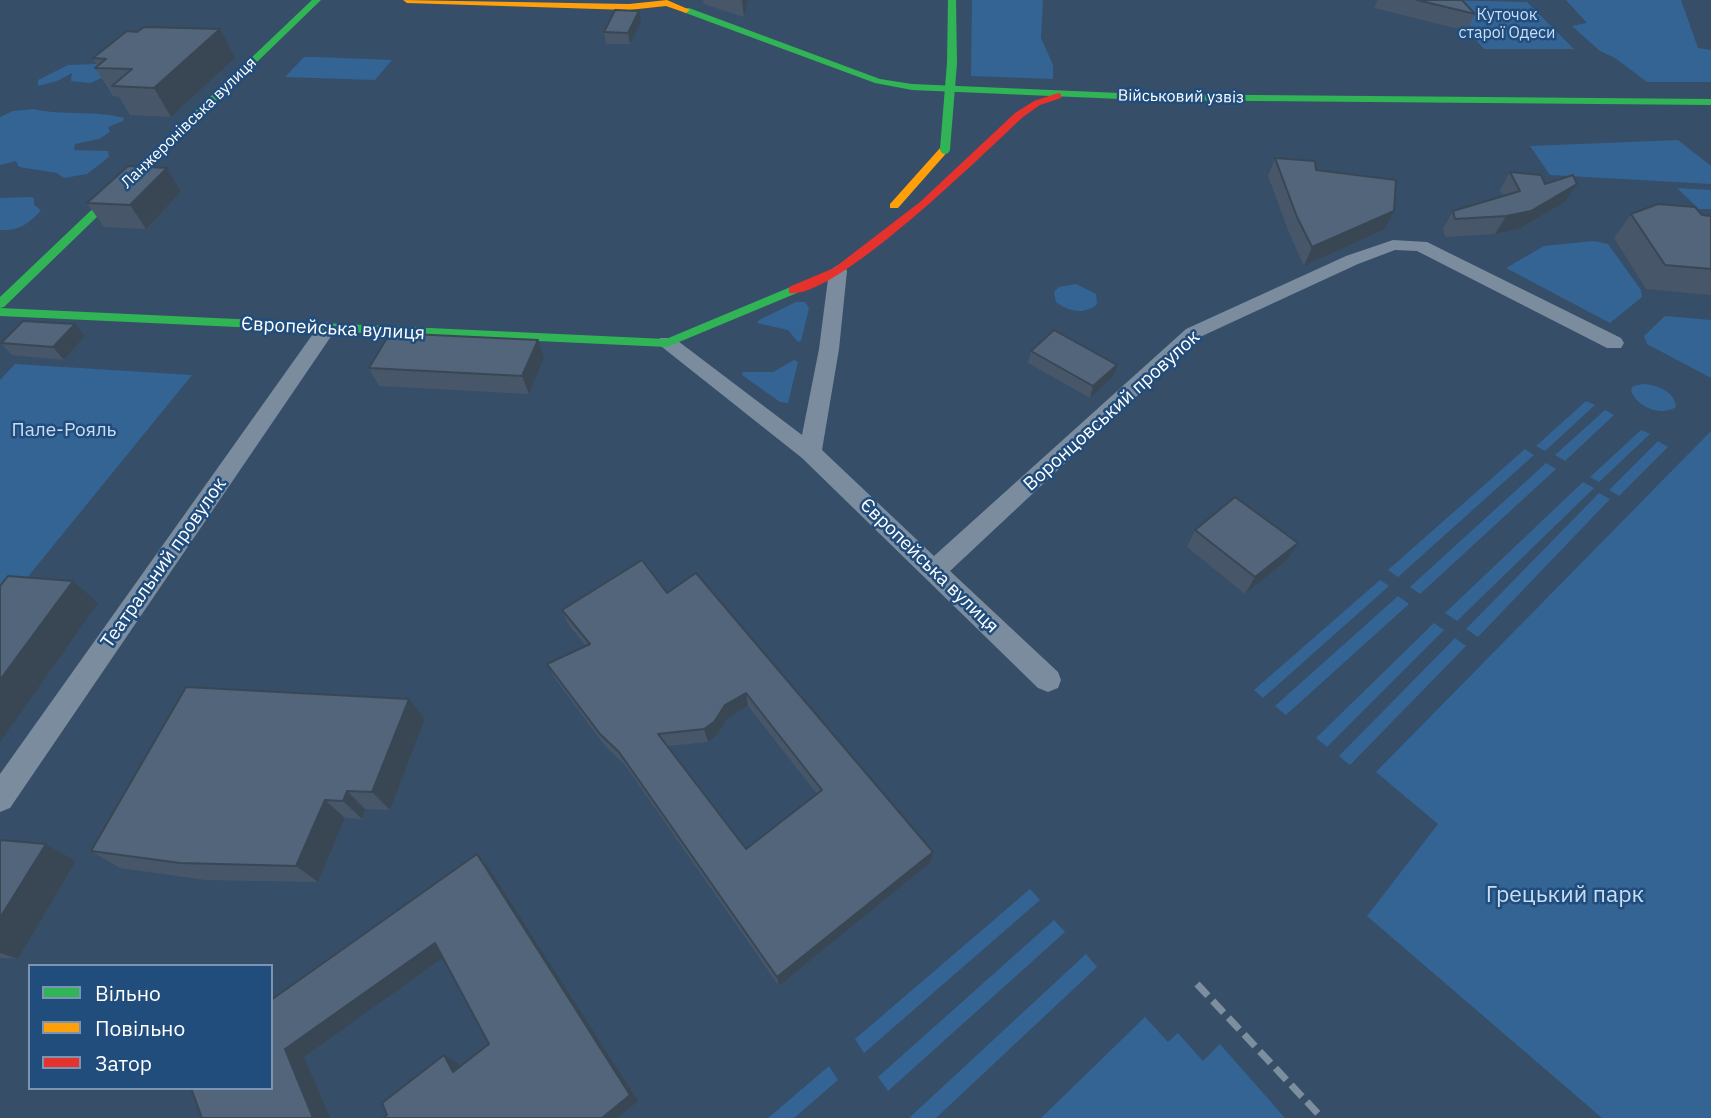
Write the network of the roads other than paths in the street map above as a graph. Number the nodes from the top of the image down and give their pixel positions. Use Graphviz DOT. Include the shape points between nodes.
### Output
graph roads {
  1 [pos="317,0"];
  2 [pos="407,0"];
  3 [pos="952,0"];
  4 [pos="668,1"];
  5 [pos="1061,95"];
  6 [pos="1711,102"];
  7 [pos="838,271"];
  8 [pos="0,304"];
  9 [pos="0,312"];
  10 [pos="327,328"];
  11 [pos="667,343"];
  12 [pos="1615,344"];
  13 [pos="810,452"];
  14 [pos="934,571"];
  15 [pos="1048,680"];
  16 [pos="0,798"];
  1 -- 8 [label="street, Ланжеронівська вулиця"];
  2 -- 4 [label="street" via="629,7"];
  3 -- 7 [label="street, bridge" via="945,149"];
  4 -- 5 [label="street, Військовий узвіз" via="878,81"];
  5 -- 6 [label="street, Військовий узвіз"];
  5 -- 7 [label="street" via="1019,115 924,204"];
  7 -- 11 [label="street"];
  7 -- 13 [label="street"];
  9 -- 10 [label="street, Європейська вулиця"];
  10 -- 11 [label="street, Європейська вулиця"];
  10 -- 16 [label="street, Театральний провулок"];
  11 -- 13 [label="street, Європейська вулиця"];
  12 -- 14 [label="street, Воронцовський провулок" via="1421,246 1393,245 1193,333"];
  13 -- 14 [label="street, Європейська вулиця"];
  14 -- 15 [label="street, Європейська вулиця"];
}
